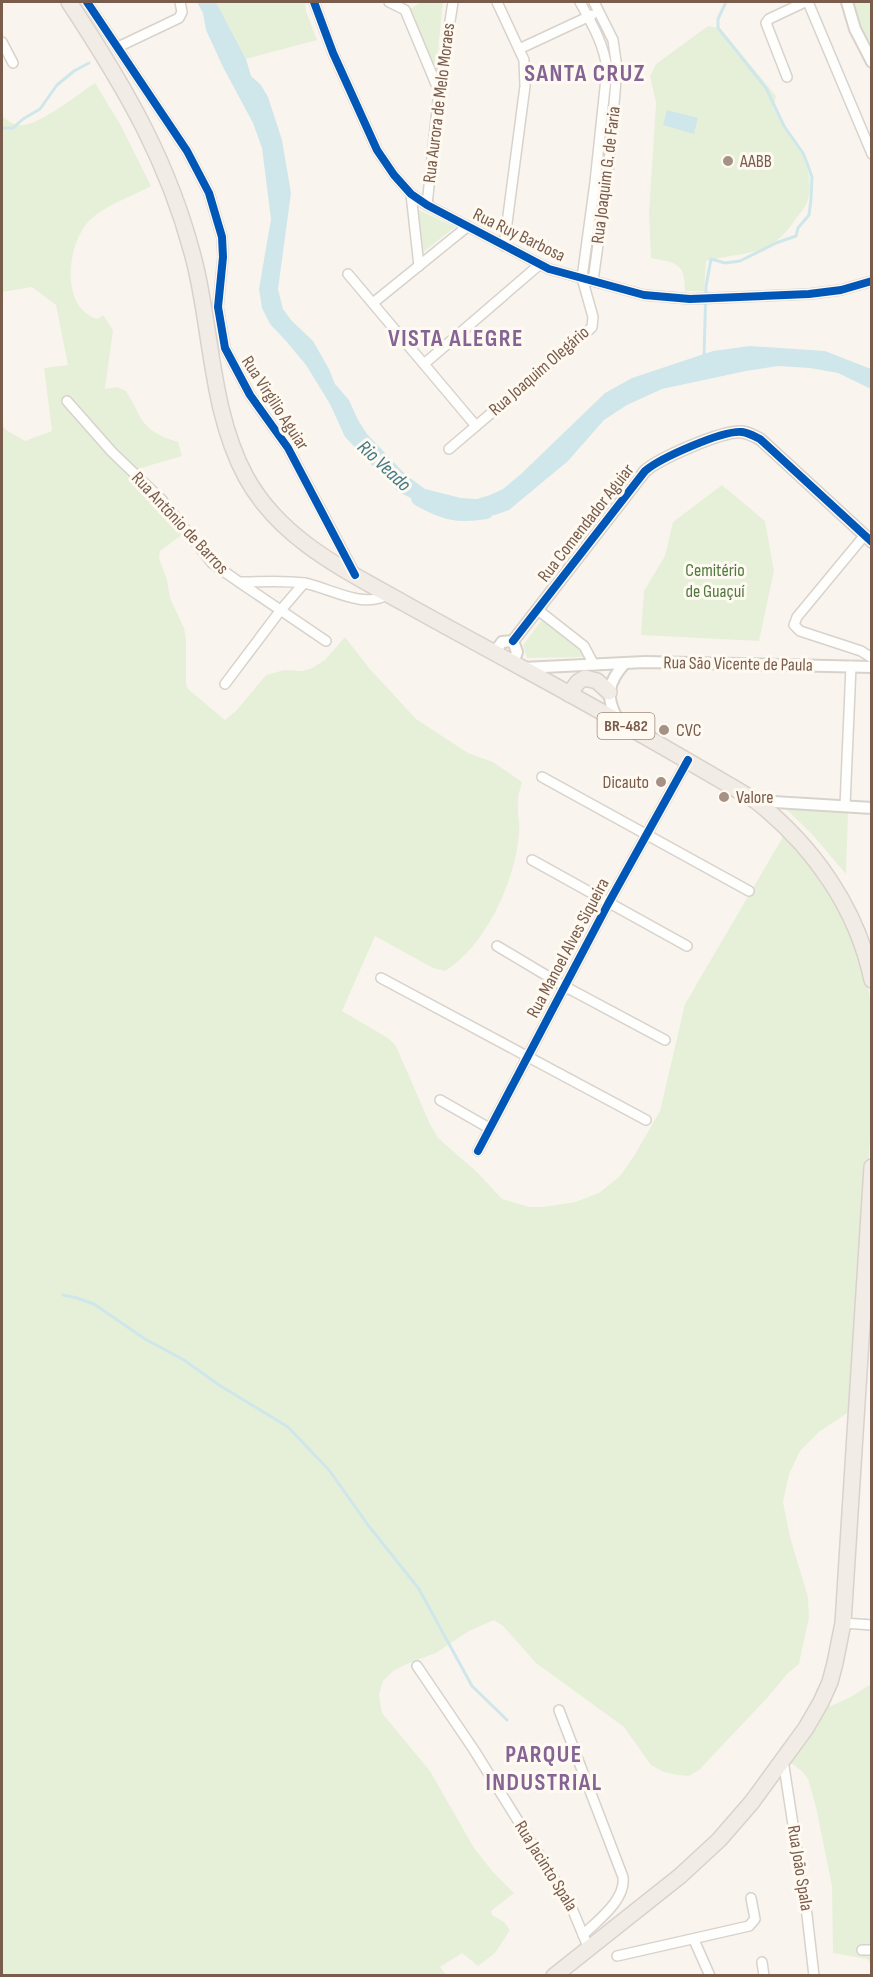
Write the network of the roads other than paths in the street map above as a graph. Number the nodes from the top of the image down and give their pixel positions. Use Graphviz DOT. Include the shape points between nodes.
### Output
graph roads {
  1 [pos="69,2"];
  2 [pos="87,2"];
  3 [pos="314,2"];
  4 [pos="389,2"];
  5 [pos="413,2"];
  6 [pos="453,2"];
  7 [pos="497,2"];
  8 [pos="580,2"];
  9 [pos="594,2"];
  10 [pos="807,2"];
  11 [pos="846,2"];
  12 [pos="181,4"];
  13 [pos="405,10"];
  14 [pos="599,11"];
  15 [pos="588,17"];
  16 [pos="2,42"];
  17 [pos="118,47"];
  18 [pos="519,49"];
  19 [pos="872,62"];
  20 [pos="13,63"];
  21 [pos="787,77"];
  22 [pos="439,92"];
  23 [pos="872,154"];
  24 [pos="411,194"];
  25 [pos="427,205"];
  26 [pos="468,226"];
  27 [pos="504,246"];
  28 [pos="539,265"];
  29 [pos="419,266"];
  30 [pos="348,274"];
  31 [pos="582,278"];
  32 [pos="593,281"];
  33 [pos="872,281"];
  34 [pos="373,303"];
  35 [pos="424,364"];
  36 [pos="66,401"];
  37 [pos="476,426"];
  38 [pos="449,449"];
  39 [pos="868,539"];
  40 [pos="355,574"];
  41 [pos="238,582"];
  42 [pos="304,583"];
  43 [pos="389,594"];
  44 [pos="538,610"];
  45 [pos="280,611"];
  46 [pos="326,641"];
  47 [pos="513,641"];
  48 [pos="494,653"];
  49 [pos="872,658"];
  50 [pos="625,663"];
  51 [pos="594,665"];
  52 [pos="518,666"];
  53 [pos="851,666"];
  54 [pos="872,668"];
  55 [pos="225,684"];
  56 [pos="609,692"];
  57 [pos="569,694"];
  58 [pos="620,723"];
  59 [pos="688,760"];
  60 [pos="542,777"];
  61 [pos="756,801"];
  62 [pos="844,806"];
  63 [pos="872,808"];
  64 [pos="646,834"];
  65 [pos="532,860"];
  66 [pos="749,891"];
  67 [pos="608,904"];
  68 [pos="497,946"];
  69 [pos="687,946"];
  70 [pos="381,978"];
  71 [pos="872,980"];
  72 [pos="564,986"];
  73 [pos="665,1040"];
  74 [pos="528,1057"];
  75 [pos="440,1100"];
  76 [pos="646,1120"];
  77 [pos="489,1128"];
  78 [pos="478,1151"];
  79 [pos="872,1167"];
  80 [pos="843,1623"];
  81 [pos="872,1625"];
  82 [pos="417,1666"];
  83 [pos="559,1710"];
  84 [pos="783,1760"];
  85 [pos="751,1898"];
  86 [pos="694,1940"];
  87 [pos="586,1942"];
  88 [pos="617,1956"];
  89 [pos="762,1962"];
  90 [pos="554,1976"];
  91 [pos="710,1976"];
  92 [pos="764,1976"];
  93 [pos="814,1976"];
  1 -- 40 [label="highway, BR-482" via="116,73 171,186 197,272 224,413 246,477 258,497 294,536"];
  2 -- 17 [label="street, Rua Virgilio Aguiar"];
  3 -- 24 [label="street, Rua Ruy Barbosa" via="377,150"];
  4 -- 13 [label="street"];
  5 -- 13 [label="street"];
  6 -- 22 [label="street, Rua Aurora de Melo Moraes"];
  7 -- 18 [label="street"];
  8 -- 15 [label="street, Rua Joaquim G. de Faria"];
  9 -- 14 [label="street, Rua Joaquim G. de Faria"];
  10 -- 21 [label="street" via="766,23"];
  10 -- 23 [label="street"];
  11 -- 19 [label="street"];
  12 -- 17 [label="street" via="180,18"];
  13 -- 22 [label="street"];
  14 -- 15 [label="street"];
  14 -- 32 [label="street, Rua Joaquim G. de Faria" via="613,40 617,68"];
  15 -- 18 [label="street"];
  15 -- 31 [label="street, Rua Joaquim G. de Faria" via="603,47 607,69"];
  16 -- 20 [label="street"];
  17 -- 40 [label="street, Rua Virgilio Aguiar" via="187,151 215,208 222,237 219,318 228,358 288,448"];
  18 -- 27 [label="street" via="524,60 525,86"];
  22 -- 25 [label="street, Rua Aurora de Melo Moraes"];
  24 -- 25 [label="street, Rua Ruy Barbosa"];
  24 -- 29 [label="street"];
  25 -- 26 [label="street, Rua Ruy Barbosa"];
  26 -- 27 [label="street, Rua Ruy Barbosa"];
  26 -- 29 [label="street"];
  27 -- 28 [label="street, Rua Ruy Barbosa"];
  28 -- 31 [label="street, Rua Ruy Barbosa"];
  28 -- 35 [label="street"];
  29 -- 34 [label="street"];
  30 -- 34 [label="street"];
  31 -- 32 [label="street, Rua Ruy Barbosa"];
  31 -- 37 [label="street, Rua Joaquim Olegário" via="592,327"];
  32 -- 33 [label="street, Rua Ruy Barbosa" via="644,295 699,299 826,292"];
  34 -- 35 [label="street"];
  35 -- 37 [label="street"];
  36 -- 41 [label="street, Rua Antônio de Barros" via="162,500 212,563"];
  37 -- 38 [label="street, Rua Joaquim Olegário"];
  39 -- 44 [label="street, Rua Comendador Aguiar" via="760,439 741,432 729,433 665,457 645,471"];
  39 -- 49 [label="street" via="794,625 800,631"];
  40 -- 43 [label="highway, BR-482"];
  41 -- 42 [label="street, Rua Antônio de Barros"];
  41 -- 45 [label="street"];
  42 -- 43 [label="street, Rua Antônio de Barros" via="363,600 378,600"];
  42 -- 45 [label="street"];
  43 -- 48 [label="highway, BR-482"];
  44 -- 47 [label="street, Rua Comendador Aguiar"];
  44 -- 51 [label="street" via="584,646"];
  45 -- 46 [label="street"];
  45 -- 55 [label="street"];
  47 -- 48 [label="street, Rua Comendador Aguiar" via="502,642"];
  47 -- 52 [label="street"];
  48 -- 52 [label="highway, BR-482"];
  50 -- 51 [label="street, Rua São Vicente de Paula"];
  50 -- 53 [label="street, Rua São Vicente de Paula"];
  50 -- 56 [label="street" via="615,674"];
  51 -- 52 [label="street, Rua São Vicente de Paula"];
  52 -- 57 [label="highway, BR-482"];
  53 -- 54 [label="street, Rua São Vicente de Paula"];
  53 -- 62 [label="street"];
  56 -- 57 [label="highway" via="597,681 585,678"];
  56 -- 58 [label="street" via="610,706"];
  57 -- 58 [label="highway, BR-482"];
  58 -- 59 [label="highway, BR-482"];
  59 -- 61 [label="highway, BR-482"];
  59 -- 64 [label="street, Rua Manoel Alves Siqueira"];
  60 -- 64 [label="street"];
  61 -- 62 [label="street"];
  61 -- 71 [label="highway, BR-482" via="787,828 827,876 862,942"];
  62 -- 63 [label="street"];
  64 -- 66 [label="street"];
  64 -- 67 [label="street, Rua Manoel Alves Siqueira"];
  65 -- 67 [label="street"];
  67 -- 69 [label="street"];
  67 -- 72 [label="street, Rua Manoel Alves Siqueira"];
  68 -- 72 [label="street"];
  70 -- 74 [label="street"];
  72 -- 73 [label="street"];
  72 -- 74 [label="street, Rua Manoel Alves Siqueira"];
  74 -- 76 [label="street"];
  74 -- 77 [label="street, Rua Manoel Alves Siqueira"];
  75 -- 77 [label="street"];
  77 -- 78 [label="street, Rua Manoel Alves Siqueira"];
  79 -- 80 [label="highway"];
  80 -- 81 [label="street"];
  80 -- 84 [label="highway" via="830,1682 806,1728"];
  82 -- 87 [label="street, Rua Jacinto Spala" via="571,1906"];
  83 -- 87 [label="street" via="623,1876 617,1899"];
  84 -- 87 [label="highway" via="719,1840 646,1904"];
  84 -- 93 [label="street, Rua João Spala"];
  85 -- 86 [label="street" via="755,1916 752,1924"];
  86 -- 88 [label="street"];
  86 -- 91 [label="street"];
  87 -- 90 [label="highway"];
  89 -- 92 [label="street"];
}
